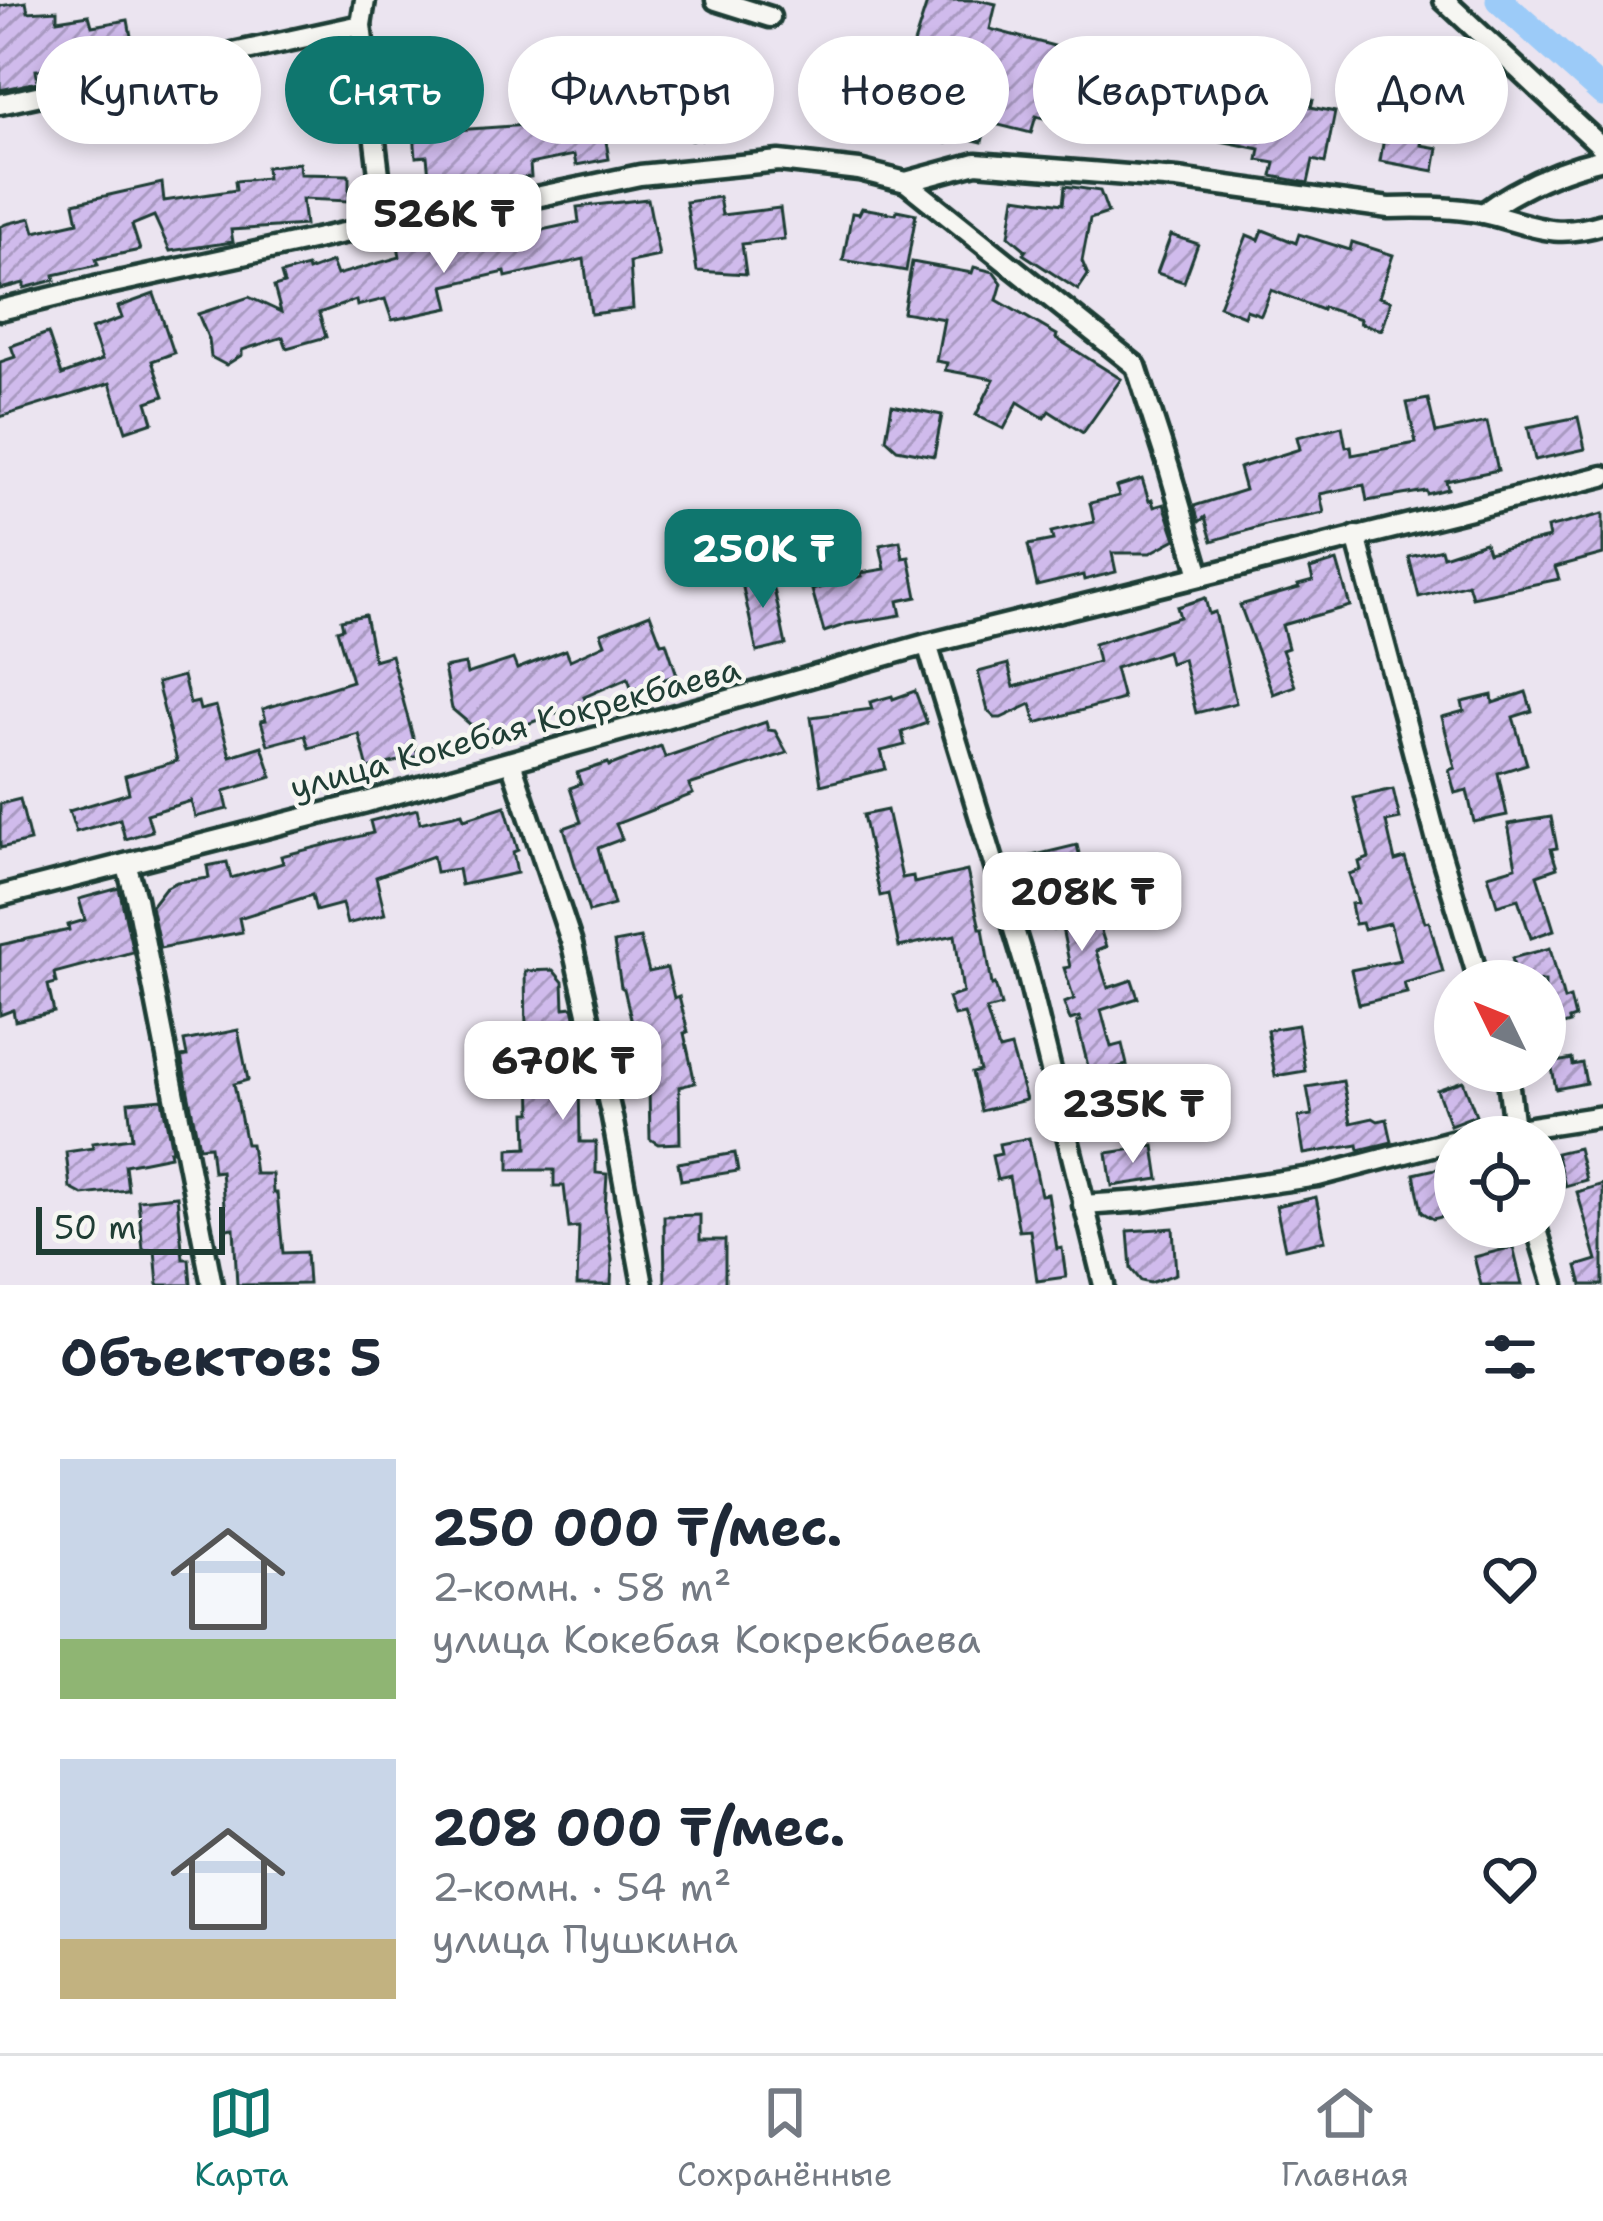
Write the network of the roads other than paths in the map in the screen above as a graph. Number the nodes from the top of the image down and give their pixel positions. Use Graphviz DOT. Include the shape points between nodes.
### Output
graph roads {
  1 [pos="364,0"];
  2 [pos="716,0"];
  3 [pos="1444,2"];
  4 [pos="770,17"];
  5 [pos="361,25"];
  6 [pos="0,104"];
  7 [pos="1603,148"];
  8 [pos="1603,159"];
  9 [pos="906,182"];
  10 [pos="1483,213"];
  11 [pos="385,224"];
  12 [pos="1603,224"];
  13 [pos="0,310"];
  14 [pos="1603,476"];
  15 [pos="1356,536"];
  16 [pos="1200,574"];
  17 [pos="927,644"];
  18 [pos="511,762"];
  19 [pos="126,864"];
  20 [pos="0,896"];
  21 [pos="1473,960"];
  22 [pos="1603,1116"];
  23 [pos="1566,1123"];
  24 [pos="1434,1146"];
  25 [pos="1084,1204"];
  26 [pos="1543,1248"];
  27 [pos="212,1285"];
  28 [pos="643,1285"];
  29 [pos="1103,1285"];
  30 [pos="1554,1285"];
  1 -- 5 [label="street"];
  2 -- 4 [label="street"];
  3 -- 7 [label="street"];
  5 -- 6 [label="street"];
  5 -- 11 [label="street"];
  8 -- 10 [label="street" via="1568,168"];
  9 -- 10 [label="street" via="976,163"];
  9 -- 11 [label="street" via="779,161 640,175"];
  9 -- 16 [label="street" via="1136,366"];
  10 -- 12 [label="street" via="1547,232"];
  11 -- 13 [label="street"];
  14 -- 15 [label="street, улица Кокебая Кокрекбаева"];
  15 -- 16 [label="street, улица Кокебая Кокрекбаева"];
  15 -- 21 [label="street"];
  16 -- 17 [label="street, улица Кокебая Кокрекбаева"];
  17 -- 18 [label="street, улица Кокебая Кокрекбаева"];
  17 -- 25 [label="street" via="1026,969"];
  18 -- 19 [label="street, улица Кокебая Кокрекбаева"];
  18 -- 28 [label="street" via="572,944"];
  19 -- 20 [label="street, улица Кокебая Кокрекбаева"];
  19 -- 27 [label="street"];
  22 -- 23 [label="street"];
  24 -- 25 [label="street" via="1318,1176"];
  25 -- 29 [label="street"];
  26 -- 30 [label="street"];
}
